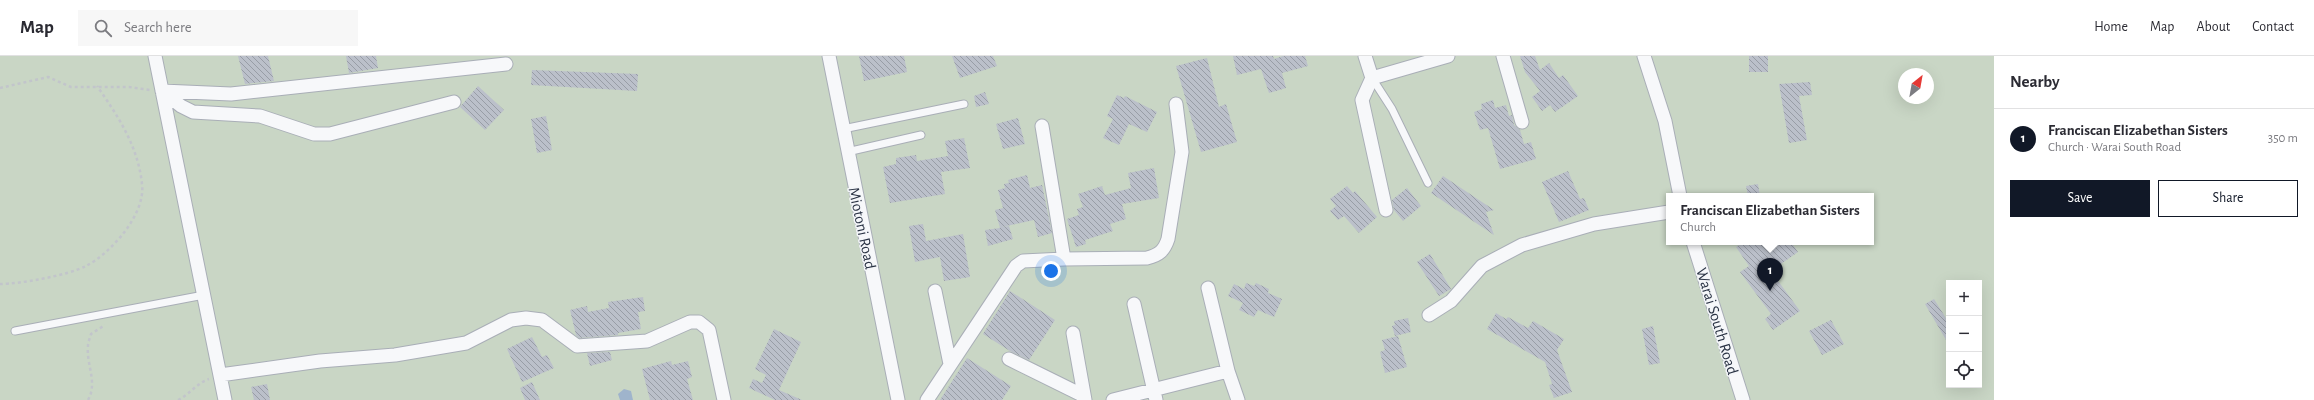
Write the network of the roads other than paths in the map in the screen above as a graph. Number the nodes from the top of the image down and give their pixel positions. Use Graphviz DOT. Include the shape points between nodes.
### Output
graph roads {
  1 [pos="155,56"];
  2 [pos="829,56"];
  3 [pos="1365,56"];
  4 [pos="1448,56"];
  5 [pos="1503,56"];
  6 [pos="1644,56"];
  7 [pos="506,64"];
  8 [pos="1372,78"];
  9 [pos="162,91"];
  10 [pos="454,102"];
  11 [pos="964,104"];
  12 [pos="1176,104"];
  13 [pos="1522,122"];
  14 [pos="1042,126"];
  15 [pos="842,129"];
  16 [pos="921,135"];
  17 [pos="847,152"];
  18 [pos="1428,183"];
  19 [pos="1679,193"];
  20 [pos="1386,210"];
  21 [pos="1666,212"];
  22 [pos="1694,245"];
  23 [pos="1064,259"];
  24 [pos="1208,288"];
  25 [pos="935,291"];
  26 [pos="204,295"];
  27 [pos="1134,304"];
  28 [pos="1429,315"];
  29 [pos="15,331"];
  30 [pos="1073,332"];
  31 [pos="1009,359"];
  32 [pos="950,364"];
  33 [pos="1228,371"];
  34 [pos="220,376"];
  35 [pos="1155,395"];
  36 [pos="1085,398"];
  37 [pos="226,400"];
  38 [pos="724,400"];
  39 [pos="898,400"];
  40 [pos="927,400"];
  41 [pos="1113,400"];
  42 [pos="1238,400"];
  43 [pos="1743,400"];
  1 -- 9 [label="street"];
  2 -- 15 [label="street, Miotoni Road"];
  3 -- 8 [label="street"];
  4 -- 8 [label="street"];
  5 -- 13 [label="street"];
  6 -- 19 [label="street" via="1665,121"];
  7 -- 9 [label="street" via="231,94"];
  8 -- 18 [label="lane" via="1389,104"];
  8 -- 20 [label="street" via="1362,100"];
  9 -- 10 [label="street" via="193,112 260,116 314,134 330,134"];
  9 -- 26 [label="street"];
  11 -- 15 [label="lane"];
  12 -- 23 [label="street" via="1182,152 1168,239 1164,249 1158,255 1147,258"];
  14 -- 23 [label="street"];
  15 -- 17 [label="street, Miotoni Road"];
  16 -- 17 [label="lane"];
  17 -- 39 [label="street, Miotoni Road"];
  21 -- 28 [label="street" via="1594,224 1522,245 1482,266 1451,301"];
  22 -- 43 [label="street, Warai South Road"];
  23 -- 32 [label="street" via="1023,261 1016,266"];
  24 -- 33 [label="street"];
  25 -- 32 [label="street"];
  26 -- 29 [label="lane"];
  26 -- 34 [label="street"];
  27 -- 35 [label="street"];
  30 -- 36 [label="street"];
  31 -- 36 [label="street"];
  32 -- 40 [label="street"];
  33 -- 35 [label="street"];
  33 -- 42 [label="street"];
  34 -- 37 [label="street"];
  34 -- 38 [label="street" via="320,361 396,355 466,343 511,320 526,318 542,320 577,346 647,341 690,322 699,322 709,330"];
  35 -- 41 [label="street"];
}
